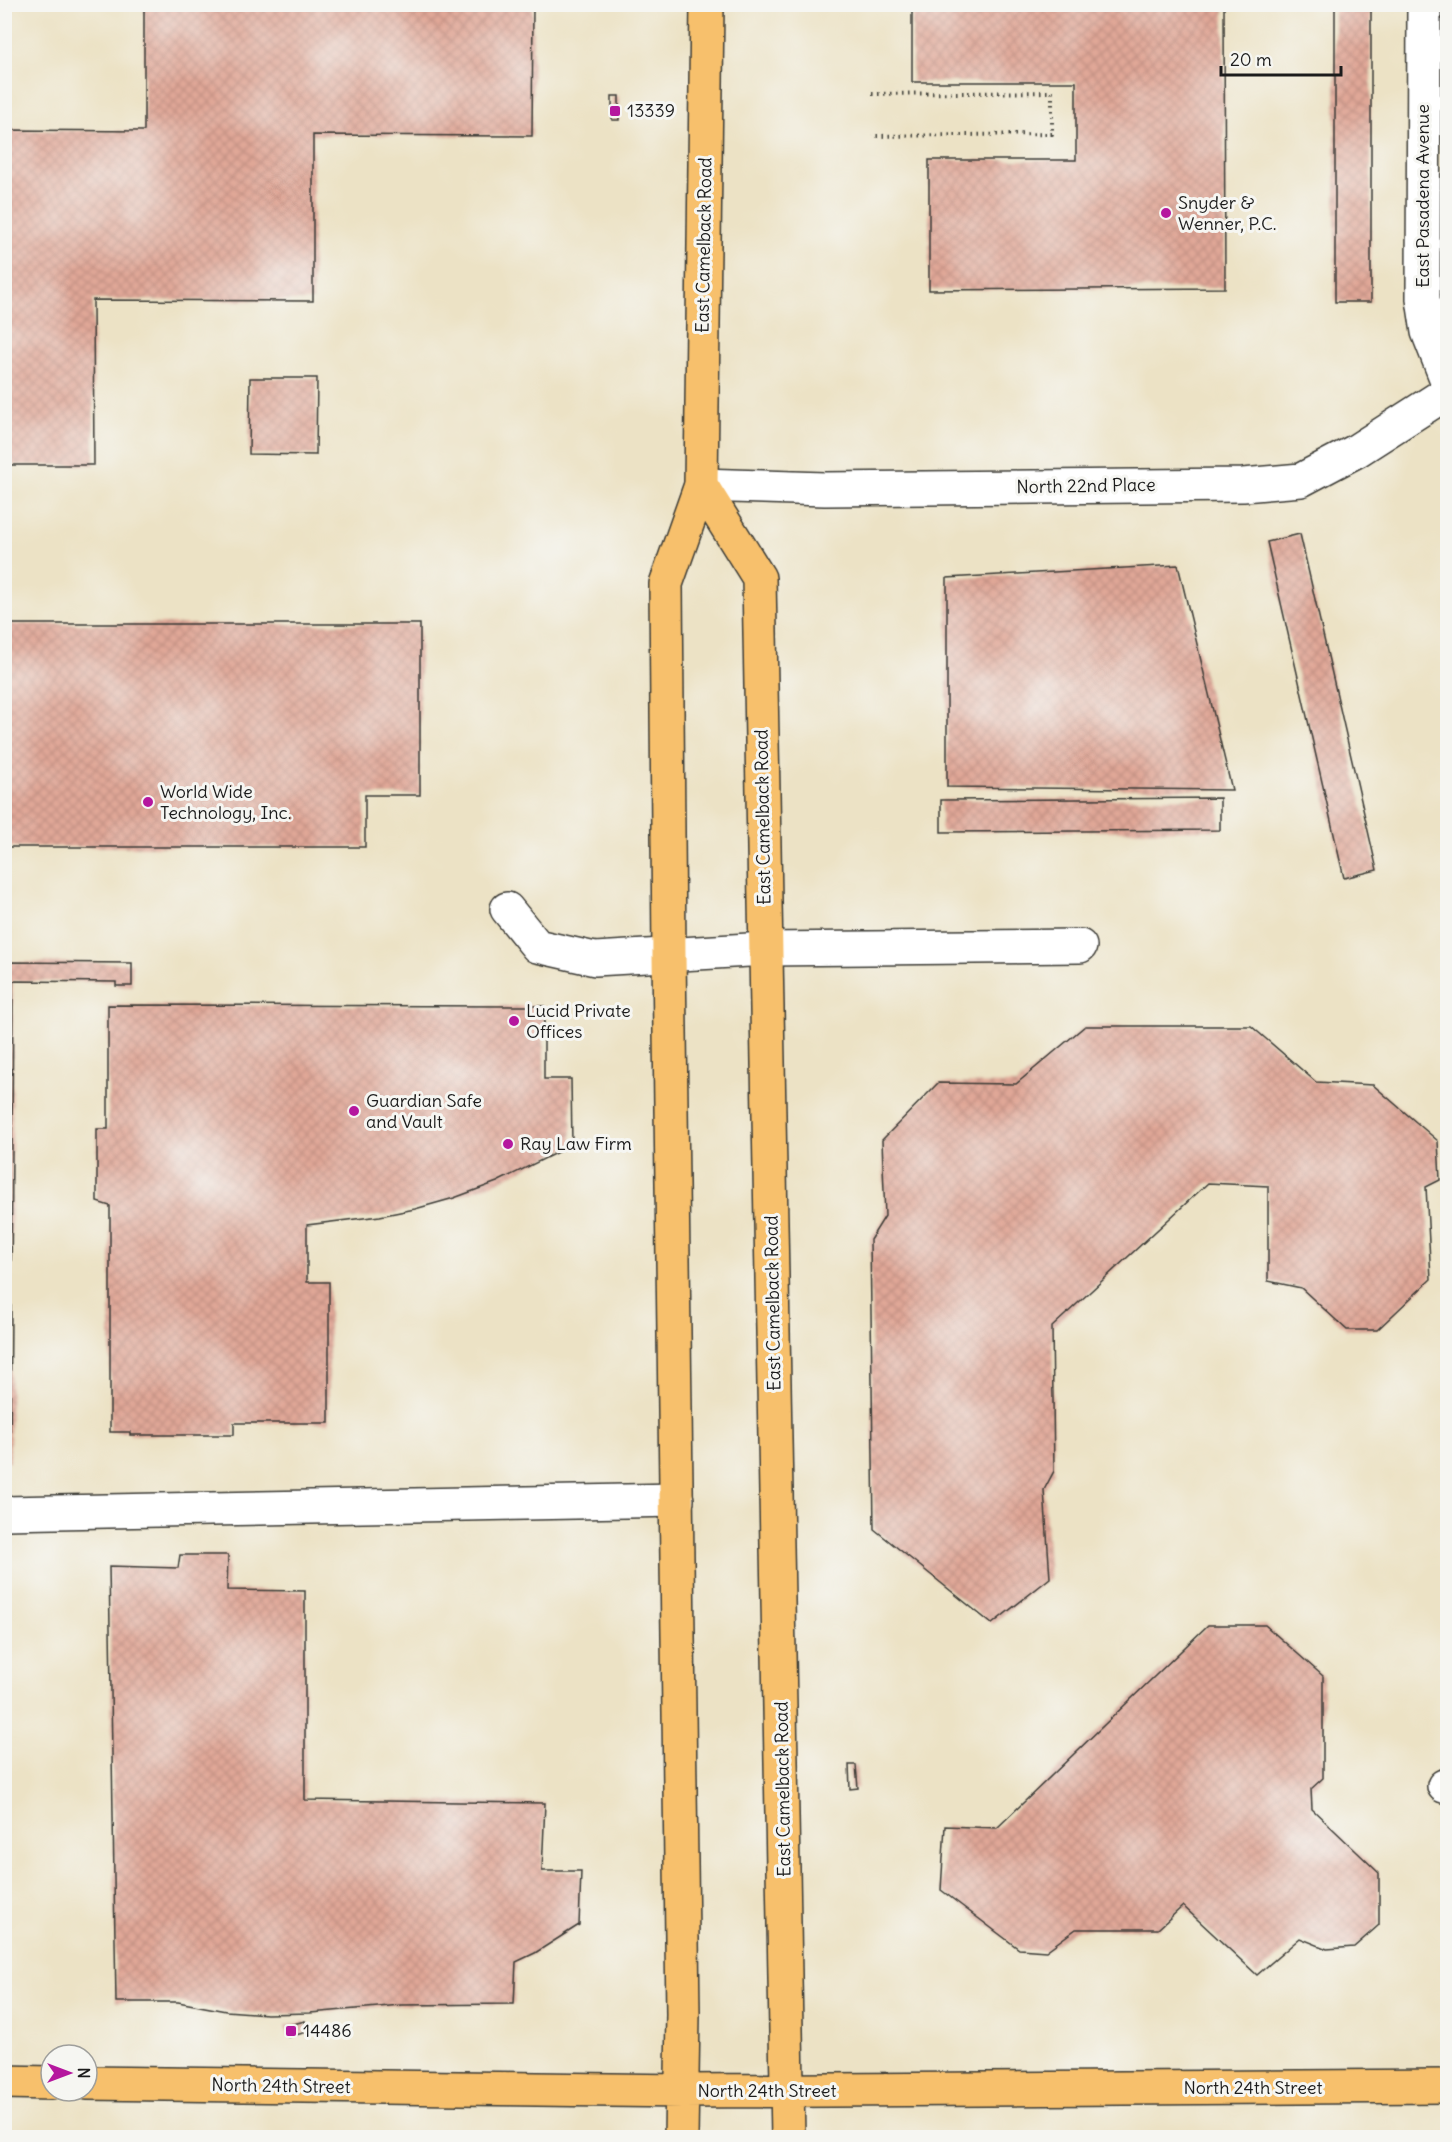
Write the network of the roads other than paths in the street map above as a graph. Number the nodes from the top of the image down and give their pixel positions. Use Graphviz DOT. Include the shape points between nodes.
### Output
graph roads {
  1 [pos="707,4"];
  2 [pos="1424,4"];
  3 [pos="1448,383"];
  4 [pos="1448,392"];
  5 [pos="700,485"];
  6 [pos="507,909"];
  7 [pos="1080,946"];
  8 [pos="766,950"];
  9 [pos="669,956"];
  10 [pos="677,1500"];
  11 [pos="4,1513"];
  12 [pos="4,2082"];
  13 [pos="39,2083"];
  14 [pos="99,2084"];
  15 [pos="1448,2086"];
  16 [pos="683,2091"];
  17 [pos="787,2091"];
  18 [pos="681,2138"];
  19 [pos="788,2138"];
  1 -- 5 [label="main road, East Camelback Road"];
  2 -- 3 [label="street, East Pasadena Avenue" via="1423,299 1428,332"];
  4 -- 5 [label="street, North 22nd Place" via="1356,451 1301,480 1244,485 825,489"];
  5 -- 8 [label="main road, East Camelback Road" via="759,578"];
  5 -- 9 [label="main road, East Camelback Road" via="666,584"];
  6 -- 9 [label="street" via="537,946 595,960"];
  7 -- 8 [label="street"];
  8 -- 9 [label="street"];
  8 -- 17 [label="main road, East Camelback Road"];
  9 -- 10 [label="main road, East Camelback Road"];
  10 -- 11 [label="street"];
  10 -- 16 [label="main road, East Camelback Road"];
  12 -- 13 [label="main road"];
  14 -- 16 [label="main road, North 24th Street"];
  15 -- 17 [label="main road, North 24th Street"];
  16 -- 17 [label="main road, North 24th Street"];
  16 -- 18 [label="main road, East Camelback Road"];
  17 -- 19 [label="main road, East Camelback Road"];
}
